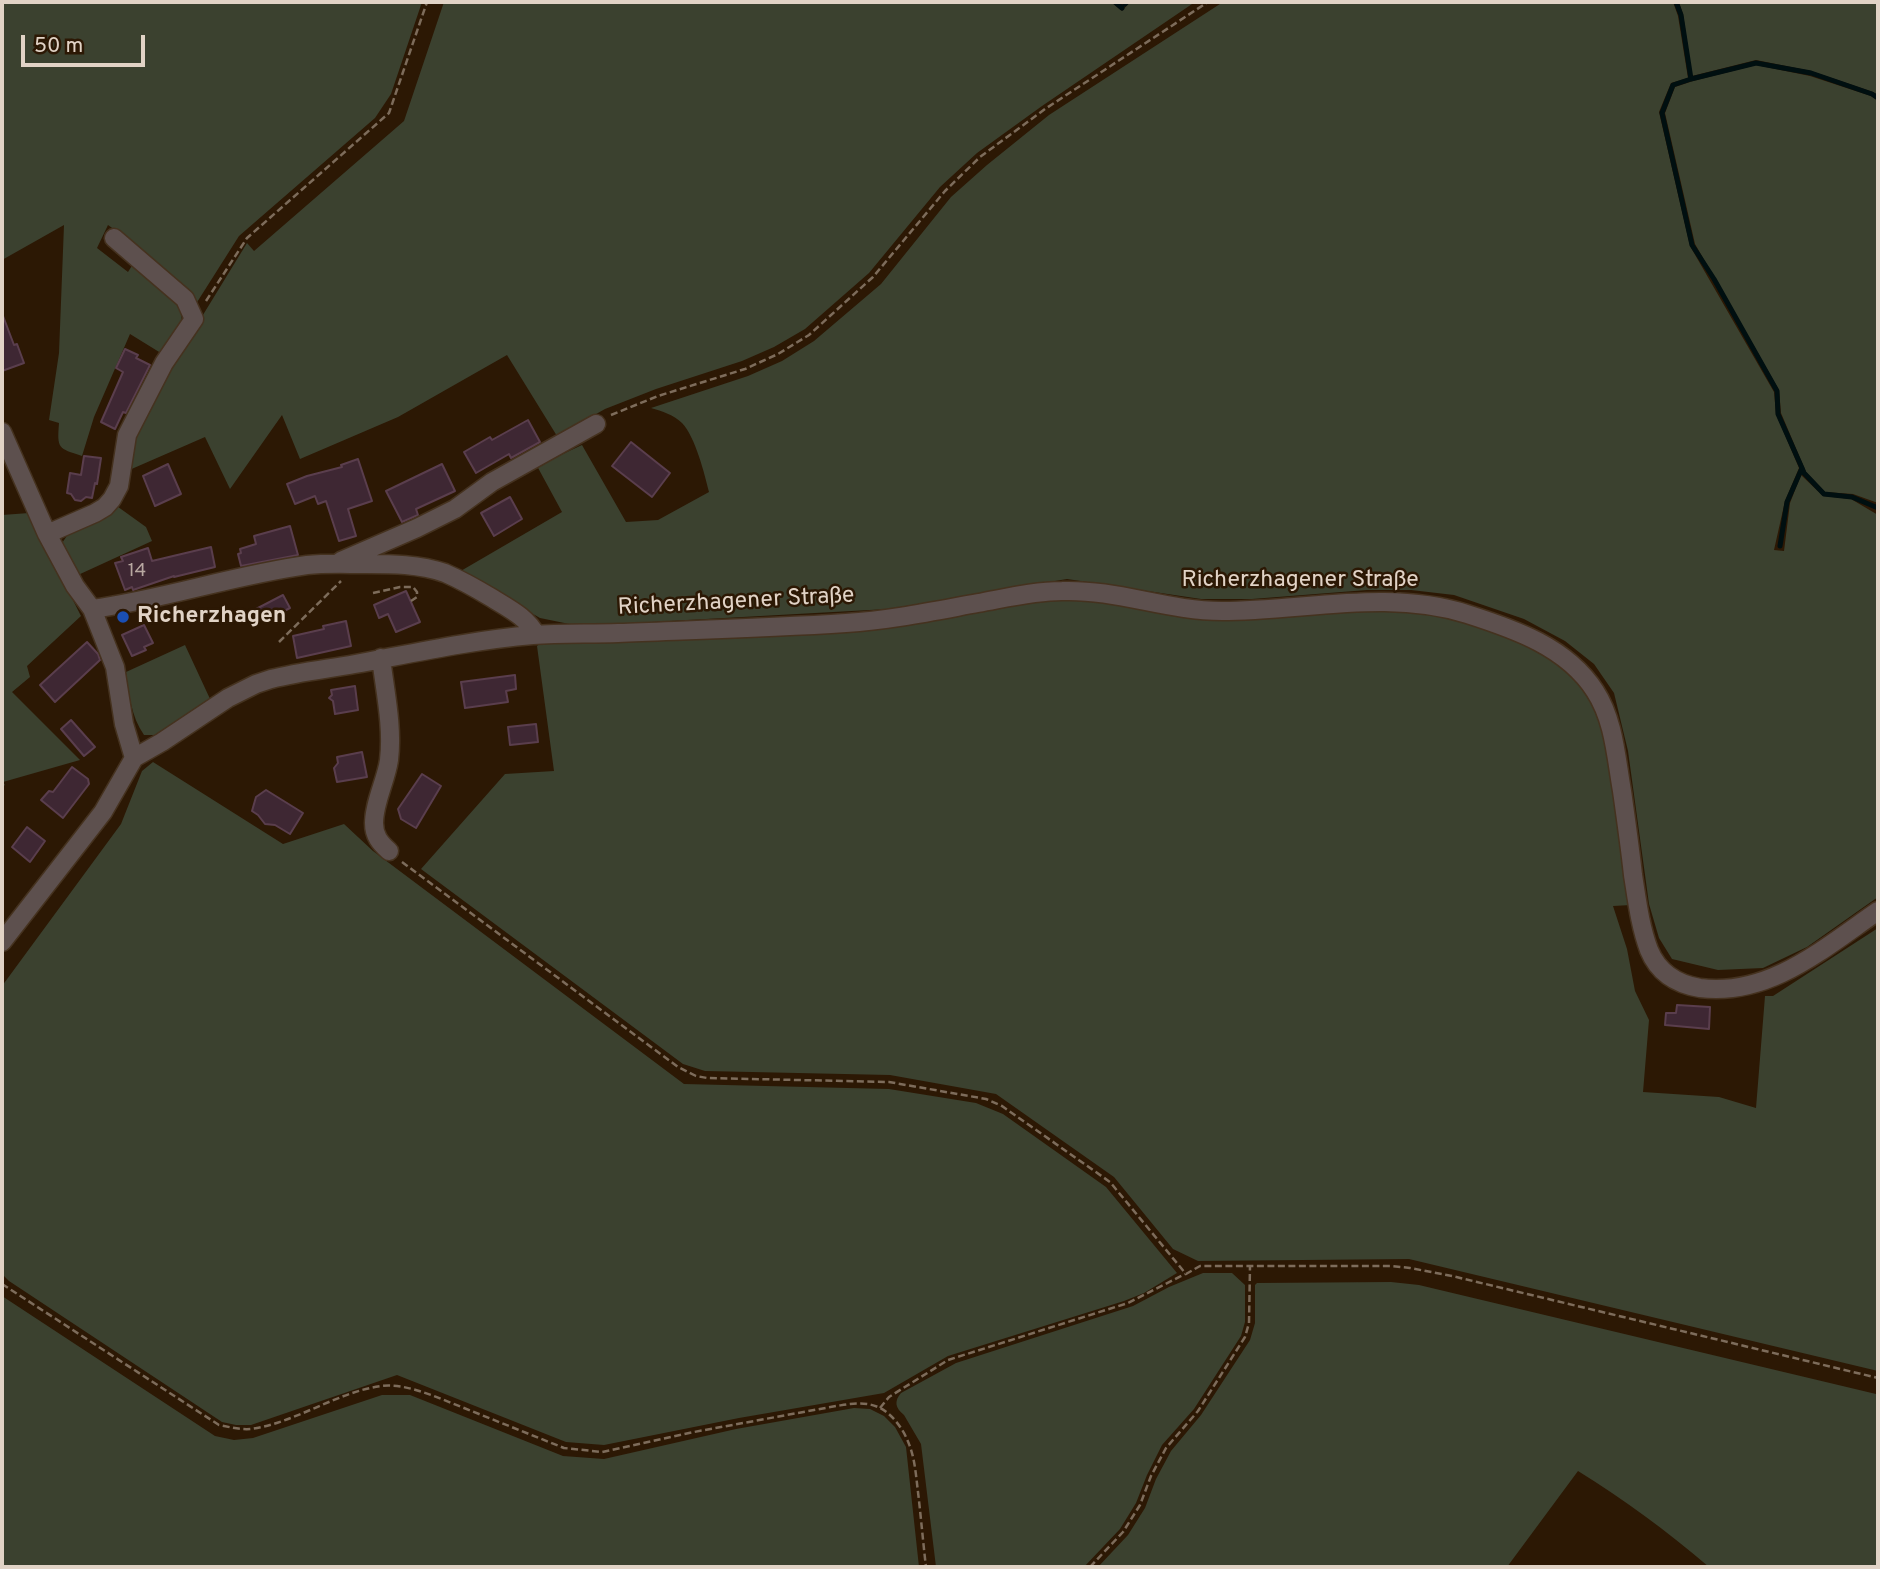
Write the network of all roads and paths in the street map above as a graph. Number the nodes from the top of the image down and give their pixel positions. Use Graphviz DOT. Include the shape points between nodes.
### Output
graph roads {
  1 [pos="426,2"];
  2 [pos="1208,2"];
  3 [pos="114,238"];
  4 [pos="194,319"];
  5 [pos="596,424"];
  6 [pos="2,432"];
  7 [pos="47,534"];
  8 [pos="334,563"];
  9 [pos="356,564"];
  10 [pos="373,593"];
  11 [pos="411,601"];
  12 [pos="92,609"];
  13 [pos="536,635"];
  14 [pos="279,642"];
  15 [pos="381,658"];
  16 [pos="134,758"];
  17 [pos="389,851"];
  18 [pos="1878,912"];
  19 [pos="2,942"];
  20 [pos="1250,1266"];
  21 [pos="1186,1274"];
  22 [pos="2,1284"];
  23 [pos="1878,1378"];
  24 [pos="880,1408"];
  25 [pos="926,1567"];
  26 [pos="1090,1567"];
  1 -- 4 [label="path" via="388,113 247,239"];
  2 -- 5 [label="path" via="1045,109 981,157 945,191 873,277 809,335 745,369 658,396"];
  3 -- 4 [label="street" via="185,299"];
  4 -- 7 [label="street" via="164,363 127,435 119,486 112,499 94,513"];
  5 -- 8 [label="street" via="492,482 455,509"];
  6 -- 7 [label="street"];
  7 -- 12 [label="street"];
  8 -- 9 [label="street"];
  8 -- 12 [label="street" via="277,570"];
  9 -- 13 [label="street" via="391,563 443,573 517,613"];
  9 -- 14 [label="path"];
  10 -- 11 [label="path" via="413,587 417,597"];
  12 -- 16 [label="street" via="114,667"];
  13 -- 15 [label="street"];
  13 -- 18 [label="street, Richerzhagener Straße" via="871,621 1059,591 1104,593 1214,611 1367,601 1439,607 1541,643 1574,665 1595,691 1613,737 1642,923 1651,953 1667,975 1690,986 1715,989 1768,980"];
  15 -- 16 [label="street" via="256,684"];
  15 -- 17 [label="street" via="389,762 374,823"];
  16 -- 19 [label="street" via="103,812"];
  17 -- 21 [label="path" via="696,1076 889,1082 986,1098 1002,1106 1110,1182"];
  20 -- 21 [label="path" via="1200,1266"];
  20 -- 23 [label="path" via="1410,1268"];
  20 -- 26 [label="path" via="1245,1337 1198,1411 1166,1448 1124,1532"];
  21 -- 24 [label="path" via="1128,1303 948,1360 889,1397"];
  22 -- 24 [label="path" via="219,1425 240,1429 275,1423 365,1390 395,1385 424,1392 564,1448 602,1452 836,1406"];
  24 -- 25 [label="path" via="901,1427 909,1444"];
}
